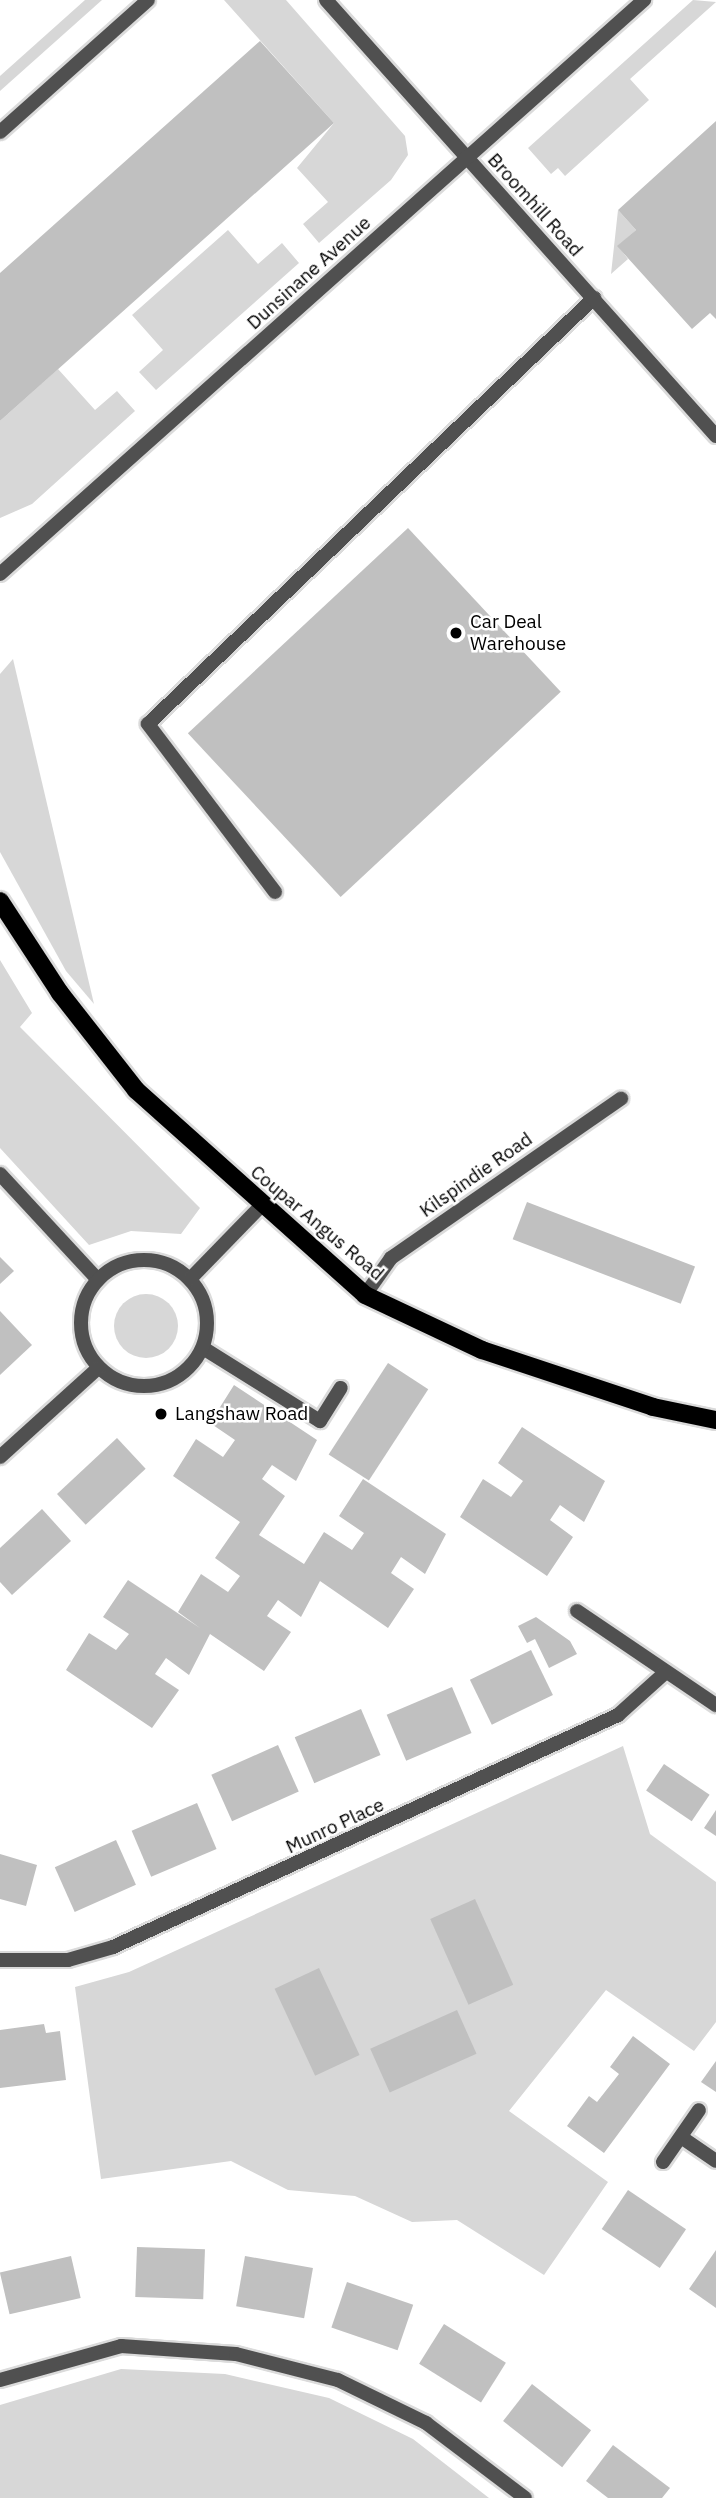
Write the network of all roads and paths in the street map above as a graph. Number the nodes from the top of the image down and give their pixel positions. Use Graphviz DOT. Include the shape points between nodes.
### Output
graph roads {
  1 [pos="148,0"];
  2 [pos="327,0"];
  3 [pos="644,0"];
  4 [pos="0,132"];
  5 [pos="466,158"];
  6 [pos="594,298"];
  7 [pos="716,436"];
  8 [pos="0,574"];
  9 [pos="275,892"];
  10 [pos="0,901"];
  11 [pos="621,1099"];
  12 [pos="0,1174"];
  13 [pos="262,1205"];
  14 [pos="190,1279"];
  15 [pos="98,1280"];
  16 [pos="365,1295"];
  17 [pos="203,1348"];
  18 [pos="98,1368"];
  19 [pos="341,1388"];
  20 [pos="716,1420"];
  21 [pos="0,1457"];
  22 [pos="577,1611"];
  23 [pos="666,1672"];
  24 [pos="716,1705"];
  25 [pos="0,1960"];
  26 [pos="699,2110"];
  27 [pos="681,2137"];
  28 [pos="716,2161"];
  29 [pos="663,2162"];
  30 [pos="0,2380"];
  31 [pos="525,2498"];
  1 -- 4 [label="street"];
  2 -- 5 [label="street, Broomhill Road"];
  3 -- 5 [label="street, Dunsinane Avenue"];
  5 -- 6 [label="street, Broomhill Road"];
  5 -- 8 [label="street, Dunsinane Avenue"];
  6 -- 7 [label="street, Broomhill Road"];
  6 -- 9 [label="street" via="148,724"];
  10 -- 13 [label="main road, Coupar Angus Road" via="60,993 136,1090"];
  11 -- 16 [label="street, Kilspindie Road" via="391,1258"];
  12 -- 15 [label="street"];
  13 -- 14 [label="street"];
  13 -- 16 [label="main road, Coupar Angus Road"];
  14 -- 15 [label="street" via="153,1260 132,1261"];
  14 -- 17 [label="street" via="206,1311"];
  15 -- 18 [label="street" via="81,1314 87,1352"];
  16 -- 20 [label="main road, Coupar Angus Road" via="482,1350 653,1407"];
  17 -- 18 [label="street" via="176,1379 156,1386 135,1387"];
  17 -- 19 [label="street" via="320,1421"];
  18 -- 21 [label="street"];
  22 -- 23 [label="street"];
  23 -- 24 [label="street"];
  23 -- 25 [label="street, Munro Place" via="618,1715 113,1947 68,1960"];
  26 -- 27 [label="street"];
  27 -- 28 [label="street"];
  27 -- 29 [label="street"];
  30 -- 31 [label="street" via="121,2346 236,2354 338,2380 426,2423"];
}
